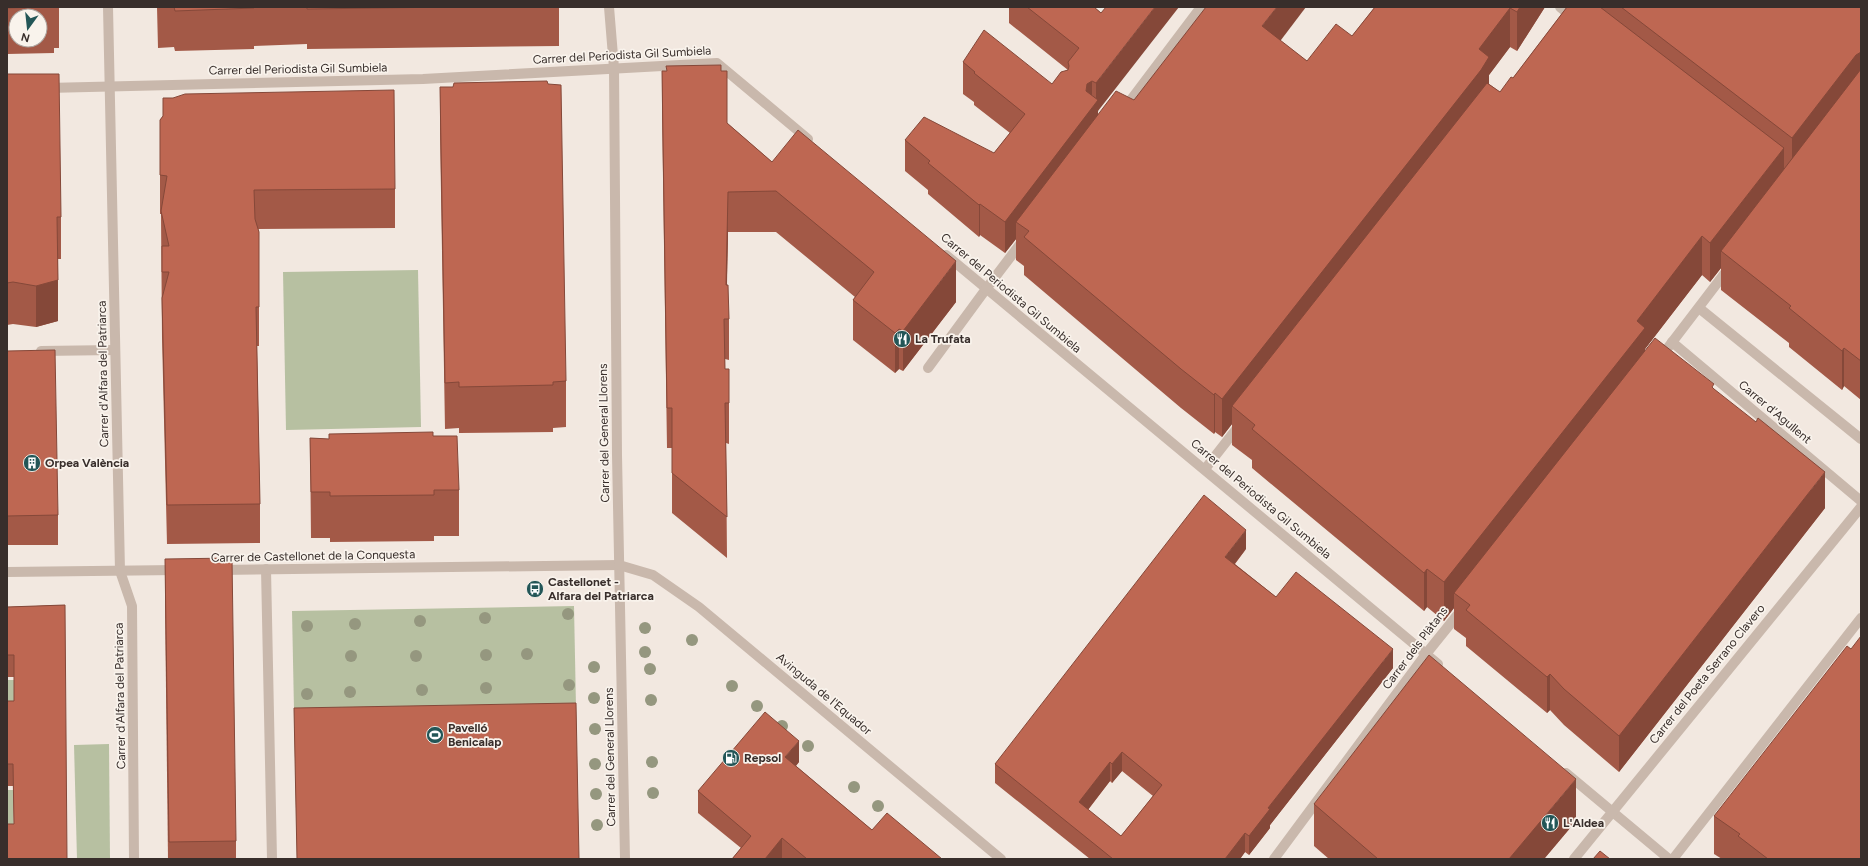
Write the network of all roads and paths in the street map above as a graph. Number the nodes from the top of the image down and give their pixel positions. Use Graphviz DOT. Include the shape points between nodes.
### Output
graph roads {
  1 [pos="108,7"];
  2 [pos="608,7"];
  3 [pos="1200,7"];
  4 [pos="1564,11"];
  5 [pos="1584,26"];
  6 [pos="614,68"];
  7 [pos="110,87"];
  8 [pos="39,88"];
  9 [pos="1117,118"];
  10 [pos="815,145"];
  11 [pos="1033,228"];
  12 [pos="937,248"];
  13 [pos="1736,259"];
  14 [pos="986,289"];
  15 [pos="1699,308"];
  16 [pos="1672,342"];
  17 [pos="115,350"];
  18 [pos="30,352"];
  19 [pos="1652,367"];
  20 [pos="928,368"];
  21 [pos="1249,413"];
  22 [pos="1861,439"];
  23 [pos="1204,469"];
  24 [pos="1861,501"];
  25 [pos="1861,507"];
  26 [pos="619,565"];
  27 [pos="266,569"];
  28 [pos="189,570"];
  29 [pos="212,570"];
  30 [pos="120,571"];
  31 [pos="7,572"];
  32 [pos="1470,598"];
  33 [pos="1861,618"];
  34 [pos="1426,654"];
  35 [pos="1444,669"];
  36 [pos="1558,766"];
  37 [pos="1612,811"];
  38 [pos="134,859"];
  39 [pos="272,859"];
  40 [pos="625,859"];
  41 [pos="1001,859"];
  42 [pos="1274,859"];
  43 [pos="1574,859"];
  44 [pos="1669,859"];
  45 [pos="1674,859"];
  1 -- 7 [label="street, Carrer d'Alfara del Patriarca"];
  2 -- 6 [label="street, Carrer del General Llorens"];
  3 -- 9 [label="street"];
  4 -- 5 [label="street"];
  6 -- 7 [label="street, Carrer del Periodista Gil Sumbiela" via="423,79"];
  6 -- 10 [label="street, Carrer del Periodista Gil Sumbiela" via="717,63"];
  6 -- 26 [label="street, Carrer del General Llorens"];
  7 -- 8 [label="street, Carrer del Periodista Gil Sumbiela"];
  7 -- 17 [label="street, Carrer d'Alfara del Patriarca"];
  11 -- 14 [label="street"];
  12 -- 14 [label="street, Carrer del Periodista Gil Sumbiela"];
  13 -- 15 [label="street"];
  14 -- 20 [label="street"];
  14 -- 23 [label="street, Carrer del Periodista Gil Sumbiela"];
  15 -- 16 [label="street"];
  15 -- 22 [label="street"];
  16 -- 19 [label="street"];
  16 -- 24 [label="street, Carrer d'Agullent"];
  17 -- 18 [label="street"];
  17 -- 30 [label="street, Carrer d'Alfara del Patriarca"];
  21 -- 23 [label="street"];
  23 -- 34 [label="street, Carrer del Periodista Gil Sumbiela"];
  25 -- 37 [label="street, Carrer del Poeta Serrano Clavero"];
  26 -- 27 [label="street, Carrer de Castellonet de la Conquesta"];
  26 -- 40 [label="street, Carrer del General Llorens"];
  26 -- 41 [label="street, Avinguda de l'Equador" via="653,575 699,607"];
  27 -- 29 [label="street, Carrer de Castellonet de la Conquesta"];
  27 -- 39 [label="street"];
  28 -- 30 [label="street"];
  30 -- 31 [label="street"];
  30 -- 38 [label="street, Carrer d'Alfara del Patriarca" via="132,606"];
  32 -- 34 [label="street, Carrer dels Plàtans"];
  33 -- 45 [label="street"];
  34 -- 35 [label="street, Carrer del Periodista Gil Sumbiela"];
  34 -- 42 [label="street, Carrer dels Plàtans"];
  36 -- 37 [label="street"];
  37 -- 43 [label="street, Carrer del Poeta Serrano Clavero"];
  37 -- 44 [label="street"];
}
